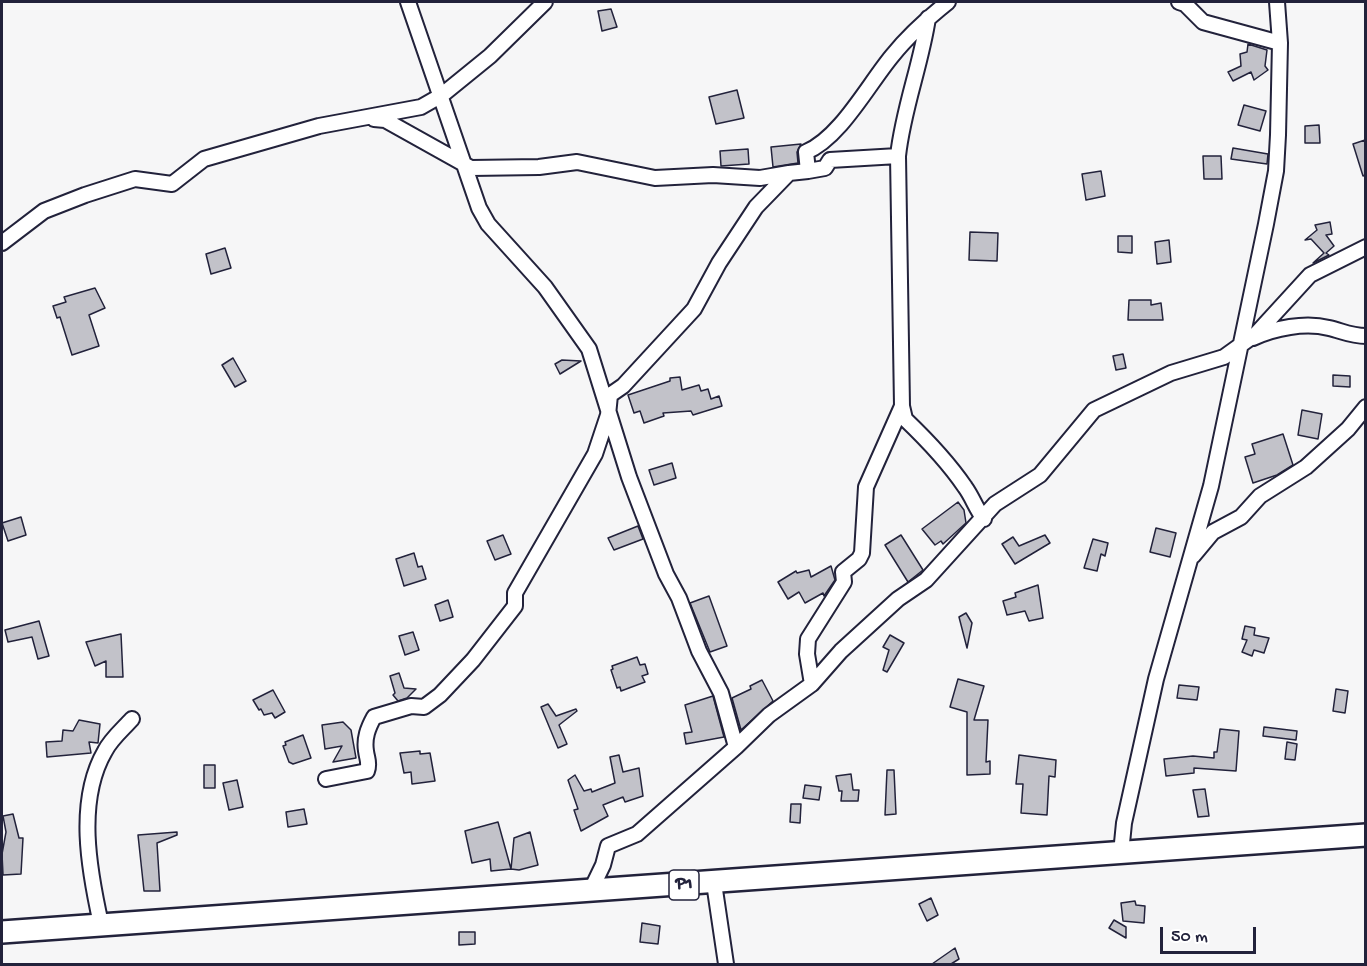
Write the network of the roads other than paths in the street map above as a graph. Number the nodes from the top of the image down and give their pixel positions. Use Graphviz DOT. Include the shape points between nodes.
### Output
graph roads {
  1 [pos="408,2"];
  2 [pos="545,2"];
  3 [pos="948,2"];
  4 [pos="1179,2"];
  5 [pos="1277,2"];
  6 [pos="928,18"];
  7 [pos="1280,43"];
  8 [pos="442,95"];
  9 [pos="369,118"];
  10 [pos="898,156"];
  11 [pos="462,164"];
  12 [pos="808,171"];
  13 [pos="789,173"];
  14 [pos="2,243"];
  15 [pos="1365,248"];
  16 [pos="1365,336"];
  17 [pos="1243,343"];
  18 [pos="902,406"];
  19 [pos="1365,407"];
  20 [pos="608,415"];
  21 [pos="984,519"];
  22 [pos="1189,560"];
  23 [pos="812,684"];
  24 [pos="132,719"];
  25 [pos="736,747"];
  26 [pos="326,779"];
  27 [pos="1365,835"];
  28 [pos="1121,853"];
  29 [pos="714,883"];
  30 [pos="590,892"];
  31 [pos="101,924"];
  32 [pos="2,932"];
  33 [pos="726,964"];
  1 -- 8 [label="street"];
  2 -- 8 [label="street" via="509,40"];
  3 -- 6 [label="street"];
  4 -- 7 [label="street" via="1203,22"];
  5 -- 7 [label="street"];
  6 -- 10 [label="street"];
  6 -- 12 [label="street" via="819,147 806,152"];
  7 -- 17 [label="street" via="1276,171"];
  8 -- 9 [label="street" via="421,107"];
  8 -- 11 [label="street"];
  9 -- 11 [label="street" via="385,120"];
  9 -- 14 [label="street" via="319,126 204,159 172,184 135,179 85,195 44,211"];
  10 -- 12 [label="street" via="830,160 825,168"];
  10 -- 18 [label="street"];
  11 -- 13 [label="street" via="482,169 577,162 655,178"];
  11 -- 20 [label="street" via="488,224 545,287 589,349"];
  12 -- 13 [label="street"];
  13 -- 20 [label="street" via="749,216 694,309 635,374 610,395"];
  15 -- 17 [label="street" via="1310,275"];
  16 -- 17 [label="street" via="1310,326 1267,332"];
  17 -- 21 [label="street" via="1224,357 1171,374 1094,410 1040,475 995,504"];
  17 -- 22 [label="street" via="1212,486"];
  18 -- 21 [label="street" via="905,419 960,479"];
  18 -- 23 [label="street" via="866,487 862,554 843,572 844,582 808,639"];
  19 -- 22 [label="street" via="1348,429 1306,467 1260,496 1241,517 1213,532"];
  20 -- 25 [label="street" via="666,574 721,693"];
  20 -- 26 [label="street" via="589,467 515,593 514,606 473,660 424,707 411,706 374,717 367,730 367,771"];
  21 -- 23 [label="street" via="926,580 898,598"];
  22 -- 28 [label="street" via="1156,679"];
  23 -- 25 [label="street" via="769,715"];
  24 -- 31 [label="street" via="106,748 89,788 92,872"];
  25 -- 30 [label="street" via="637,834 608,846"];
  27 -- 28 [label="main road, P1"];
  28 -- 29 [label="main road, P1"];
  29 -- 30 [label="main road, P1"];
  29 -- 33 [label="street"];
  30 -- 31 [label="main road, P1"];
  31 -- 32 [label="main road, P1"];
}
